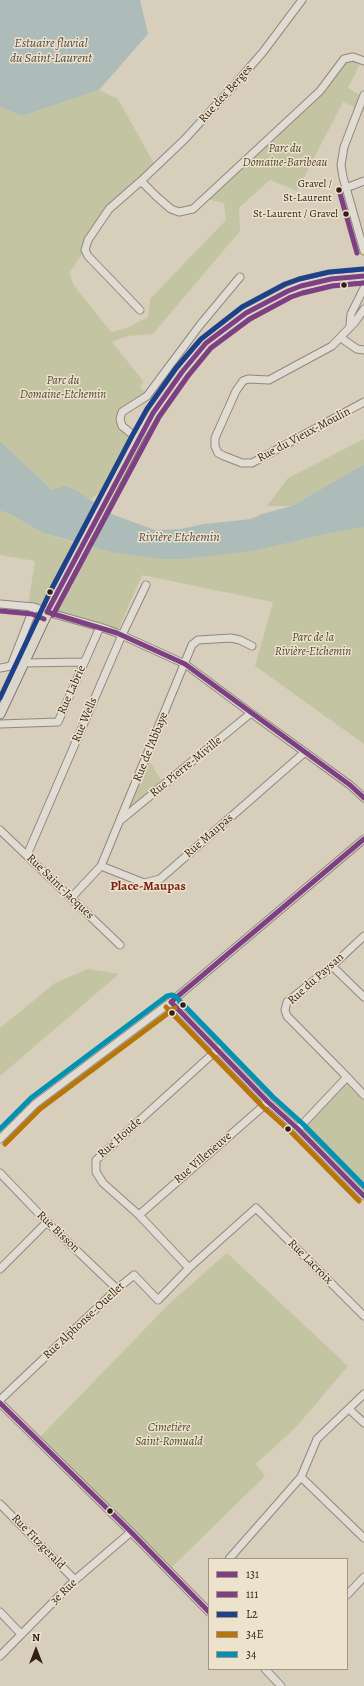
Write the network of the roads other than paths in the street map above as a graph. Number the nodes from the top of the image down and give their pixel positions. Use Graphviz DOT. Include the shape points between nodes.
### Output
graph roads {
  1 [pos="302,0"];
  2 [pos="364,61"];
  3 [pos="364,94"];
  4 [pos="141,181"];
  5 [pos="364,181"];
  6 [pos="346,188"];
  7 [pos="364,251"];
  8 [pos="364,276"];
  9 [pos="240,277"];
  10 [pos="364,288"];
  11 [pos="364,309"];
  12 [pos="140,310"];
  13 [pos="350,326"];
  14 [pos="341,338"];
  15 [pos="364,350"];
  16 [pos="364,402"];
  17 [pos="138,439"];
  18 [pos="146,585"];
  19 [pos="0,604"];
  20 [pos="34,607"];
  21 [pos="47,612"];
  22 [pos="100,626"];
  23 [pos="122,635"];
  24 [pos="252,646"];
  25 [pos="84,662"];
  26 [pos="23,663"];
  27 [pos="185,664"];
  28 [pos="0,668"];
  29 [pos="0,714"];
  30 [pos="251,714"];
  31 [pos="0,724"];
  32 [pos="305,752"];
  33 [pos="364,798"];
  34 [pos="121,821"];
  35 [pos="0,830"];
  36 [pos="364,839"];
  37 [pos="27,855"];
  38 [pos="101,866"];
  39 [pos="71,898"];
  40 [pos="364,936"];
  41 [pos="120,945"];
  42 [pos="332,966"];
  43 [pos="364,997"];
  44 [pos="170,1002"];
  45 [pos="218,1049"];
  46 [pos="347,1077"];
  47 [pos="364,1095"];
  48 [pos="268,1102"];
  49 [pos="298,1129"];
  50 [pos="0,1139"];
  51 [pos="0,1173"];
  52 [pos="364,1196"];
  53 [pos="256,1208"];
  54 [pos="139,1215"];
  55 [pos="47,1222"];
  56 [pos="189,1268"];
  57 [pos="0,1269"];
  58 [pos="117,1289"];
  59 [pos="364,1316"];
  60 [pos="364,1394"];
  61 [pos="0,1401"];
  62 [pos="350,1409"];
  63 [pos="364,1423"];
  64 [pos="301,1477"];
  65 [pos="0,1504"];
  66 [pos="131,1532"];
  67 [pos="364,1538"];
  68 [pos="230,1558"];
  69 [pos="364,1577"];
  70 [pos="75,1580"];
  71 [pos="348,1594"];
  72 [pos="208,1611"];
  73 [pos="0,1612"];
  74 [pos="21,1634"];
  75 [pos="0,1656"];
  76 [pos="266,1670"];
  77 [pos="281,1686"];
  1 -- 4 [label="street, Rue des Berges" via="237,82 185,139"];
  2 -- 4 [label="street" via="353,57 344,59 320,91 193,209 179,212 171,209"];
  3 -- 6 [label="street" via="342,156"];
  4 -- 12 [label="street, Rue des Berges" via="109,209 88,240 85,250"];
  5 -- 6 [label="street"];
  6 -- 7 [label="street"];
  8 -- 17 [label="main road" via="331,279 301,286 267,301 226,327 206,343 182,372"];
  9 -- 17 [label="street" via="147,396 122,412 122,426"];
  10 -- 13 [label="street, Rue du Vieux-Moulin" via="351,314"];
  11 -- 13 [label="street, Rue du Vieux-Moulin"];
  13 -- 14 [label="street, Rue du Vieux-Moulin"];
  14 -- 15 [label="street" via="356,349"];
  14 -- 16 [label="street, Rue du Vieux-Moulin" via="332,346 276,377 269,380 243,381 215,438 215,446 218,453 224,456 242,463 252,463"];
  17 -- 21 [label="main road"];
  18 -- 23 [label="street, Rue Wells"];
  19 -- 20 [label="street"];
  20 -- 21 [label="street"];
  20 -- 28 [label="street" via="11,666"];
  21 -- 22 [label="street"];
  21 -- 26 [label="main road"];
  22 -- 23 [label="street"];
  22 -- 25 [label="street, Rue Labrie"];
  23 -- 27 [label="street"];
  23 -- 37 [label="street, Rue Wells"];
  24 -- 27 [label="street, Rue de l'Abbaye" via="231,638 198,640 192,645"];
  25 -- 26 [label="street"];
  25 -- 31 [label="street, Rue Labrie" via="58,722"];
  26 -- 29 [label="main road"];
  27 -- 30 [label="street"];
  27 -- 34 [label="street, Rue de l'Abbaye"];
  30 -- 32 [label="street"];
  30 -- 34 [label="street, Rue Pierre-Miville"];
  32 -- 33 [label="street"];
  32 -- 38 [label="street, Rue Maupas" via="160,879 144,883"];
  34 -- 38 [label="street, Rue de l'Abbaye"];
  35 -- 37 [label="street, Rue Saint-Jacques"];
  36 -- 44 [label="street"];
  37 -- 39 [label="street, Rue Saint-Jacques"];
  38 -- 39 [label="street, Rue de l'Abbaye"];
  39 -- 41 [label="street, Rue Saint-Jacques"];
  40 -- 42 [label="street, Rue du Paysan"];
  42 -- 43 [label="street"];
  42 -- 46 [label="street, Rue du Paysan" via="287,1002 285,1010 286,1016"];
  44 -- 45 [label="street"];
  44 -- 50 [label="street" via="35,1104"];
  45 -- 48 [label="street"];
  45 -- 54 [label="street, Rue Houde" via="96,1160 96,1172 103,1183"];
  46 -- 47 [label="street, Rue du Paysan"];
  46 -- 49 [label="street"];
  48 -- 49 [label="street"];
  48 -- 54 [label="street, Rue Villeneuve"];
  49 -- 52 [label="street"];
  51 -- 55 [label="street, Rue Bisson"];
  53 -- 56 [label="street, Rue Alphonse-Ouellet"];
  53 -- 59 [label="street, Rue Lacroix"];
  54 -- 56 [label="street, Rue Houde"];
  55 -- 57 [label="street"];
  55 -- 58 [label="street, Rue Bisson"];
  56 -- 58 [label="street, Rue Alphonse-Ouellet" via="158,1300 134,1275"];
  58 -- 61 [label="street, Rue Alphonse-Ouellet"];
  60 -- 62 [label="street"];
  61 -- 66 [label="street"];
  62 -- 63 [label="street"];
  62 -- 64 [label="street" via="317,1439"];
  64 -- 67 [label="street"];
  64 -- 68 [label="street"];
  65 -- 70 [label="street, Rue Fitzgerald"];
  66 -- 70 [label="street, 3e Rue"];
  66 -- 72 [label="street"];
  69 -- 71 [label="street"];
  70 -- 74 [label="street, 3e Rue"];
  73 -- 74 [label="street"];
  74 -- 75 [label="street, 3e Rue"];
  76 -- 77 [label="street"];
}
